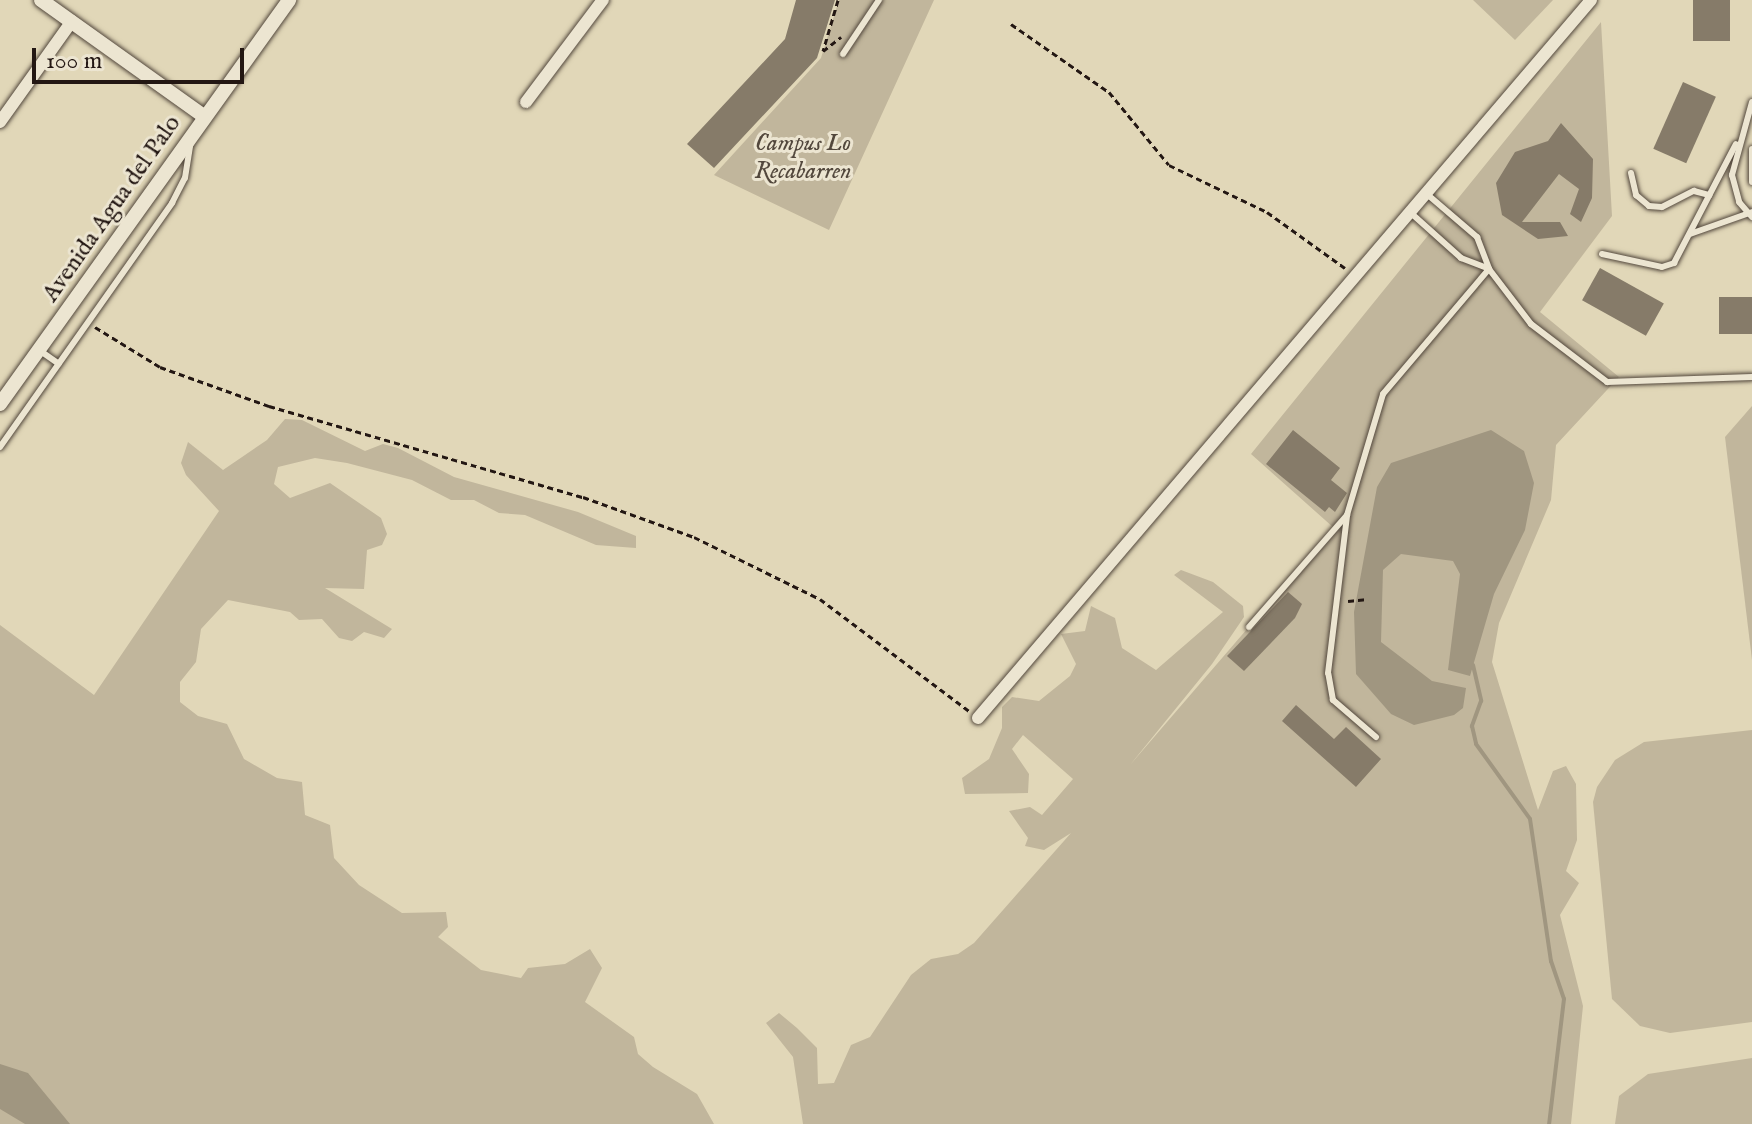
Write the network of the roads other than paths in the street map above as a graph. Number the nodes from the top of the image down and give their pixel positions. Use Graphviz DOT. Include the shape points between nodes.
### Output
graph roads {
  1 [pos="41,0"];
  2 [pos="289,0"];
  3 [pos="603,0"];
  4 [pos="879,0"];
  5 [pos="1591,0"];
  6 [pos="72,21"];
  7 [pos="843,54"];
  8 [pos="526,102"];
  9 [pos="1752,102"];
  10 [pos="205,117"];
  11 [pos="0,122"];
  12 [pos="192,136"];
  13 [pos="1736,144"];
  14 [pos="1752,149"];
  15 [pos="1631,173"];
  16 [pos="1752,182"];
  17 [pos="1428,195"];
  18 [pos="1709,195"];
  19 [pos="1412,214"];
  20 [pos="1751,214"];
  21 [pos="1687,236"];
  22 [pos="1602,254"];
  23 [pos="1489,269"];
  24 [pos="39,350"];
  25 [pos="59,364"];
  26 [pos="1752,377"];
  27 [pos="0,404"];
  28 [pos="0,447"];
  29 [pos="1347,515"];
  30 [pos="1249,627"];
  31 [pos="978,718"];
  32 [pos="1376,737"];
  1 -- 6 [label="street"];
  2 -- 10 [label="street, Avenida Agua del Palo"];
  3 -- 8 [label="street"];
  4 -- 7 [label="lane"];
  5 -- 17 [label="street"];
  6 -- 10 [label="street"];
  6 -- 11 [label="street"];
  9 -- 13 [label="lane"];
  10 -- 12 [label="street, Avenida Agua del Palo"];
  12 -- 24 [label="street, Avenida Agua del Palo"];
  12 -- 25 [label="lane" via="185,178 172,203"];
  13 -- 18 [label="lane"];
  13 -- 20 [label="lane" via="1733,182"];
  14 -- 16 [label="lane"];
  15 -- 18 [label="lane" via="1636,195 1649,206 1662,207 1694,191"];
  17 -- 19 [label="street"];
  17 -- 23 [label="lane" via="1477,237"];
  18 -- 21 [label="lane"];
  19 -- 23 [label="lane" via="1461,258"];
  19 -- 31 [label="street"];
  20 -- 21 [label="lane" via="1710,223"];
  21 -- 22 [label="lane" via="1669,267"];
  23 -- 26 [label="lane" via="1531,324 1607,382"];
  23 -- 29 [label="lane" via="1383,394"];
  24 -- 25 [label="lane"];
  24 -- 27 [label="street, Avenida Agua del Palo"];
  25 -- 28 [label="lane"];
  29 -- 30 [label="lane"];
  29 -- 32 [label="lane" via="1328,673 1333,700"];
}
